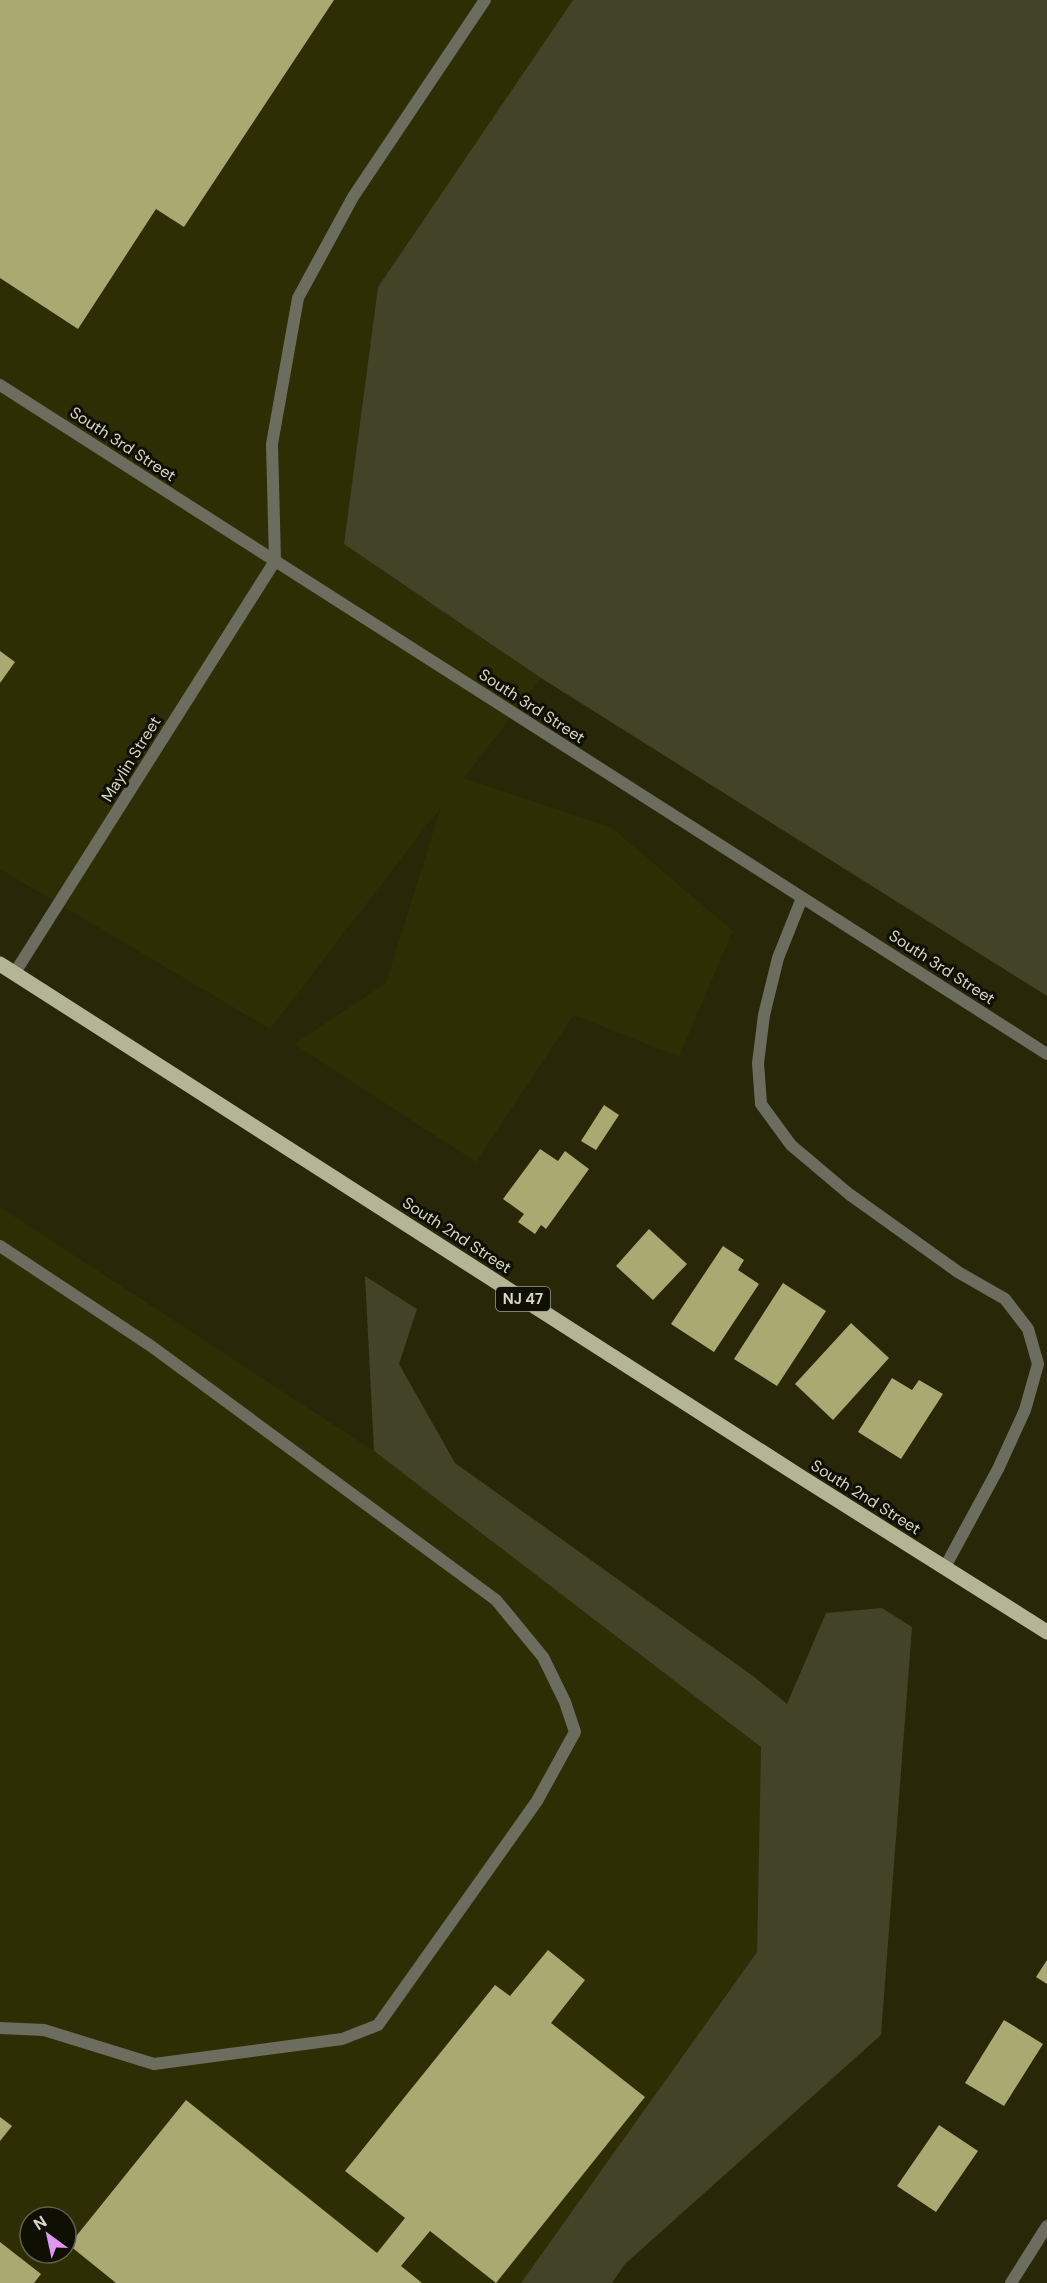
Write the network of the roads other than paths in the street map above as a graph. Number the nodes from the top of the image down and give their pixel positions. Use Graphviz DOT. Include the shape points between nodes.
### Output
graph roads {
  1 [pos="485,0"];
  2 [pos="0,385"];
  3 [pos="275,561"];
  4 [pos="802,898"];
  5 [pos="0,964"];
  6 [pos="14,974"];
  7 [pos="1047,1054"];
  8 [pos="0,1246"];
  9 [pos="945,1568"];
  10 [pos="1047,1632"];
  11 [pos="0,2028"];
  12 [pos="1047,2226"];
  13 [pos="1011,2283"];
  1 -- 3 [label="street" via="353,197 298,297 272,444"];
  2 -- 3 [label="street, South 3rd Street"];
  3 -- 4 [label="street, South 3rd Street"];
  3 -- 6 [label="street, Maylin Street"];
  4 -- 7 [label="street, South 3rd Street"];
  4 -- 9 [label="street" via="778,958 764,1015 758,1063 761,1104 790,1145 849,1194 958,1272 1005,1299 1028,1329 1038,1364 1025,1410"];
  5 -- 6 [label="main road, South 2nd Street / NJ 47"];
  6 -- 9 [label="main road, South 2nd Street / NJ 47"];
  8 -- 11 [label="street" via="151,1346 496,1600 543,1657 566,1702 575,1732 537,1801 378,2025 342,2039 154,2064 44,2030"];
  9 -- 10 [label="main road, South 2nd Street / NJ 47"];
  12 -- 13 [label="street"];
}
